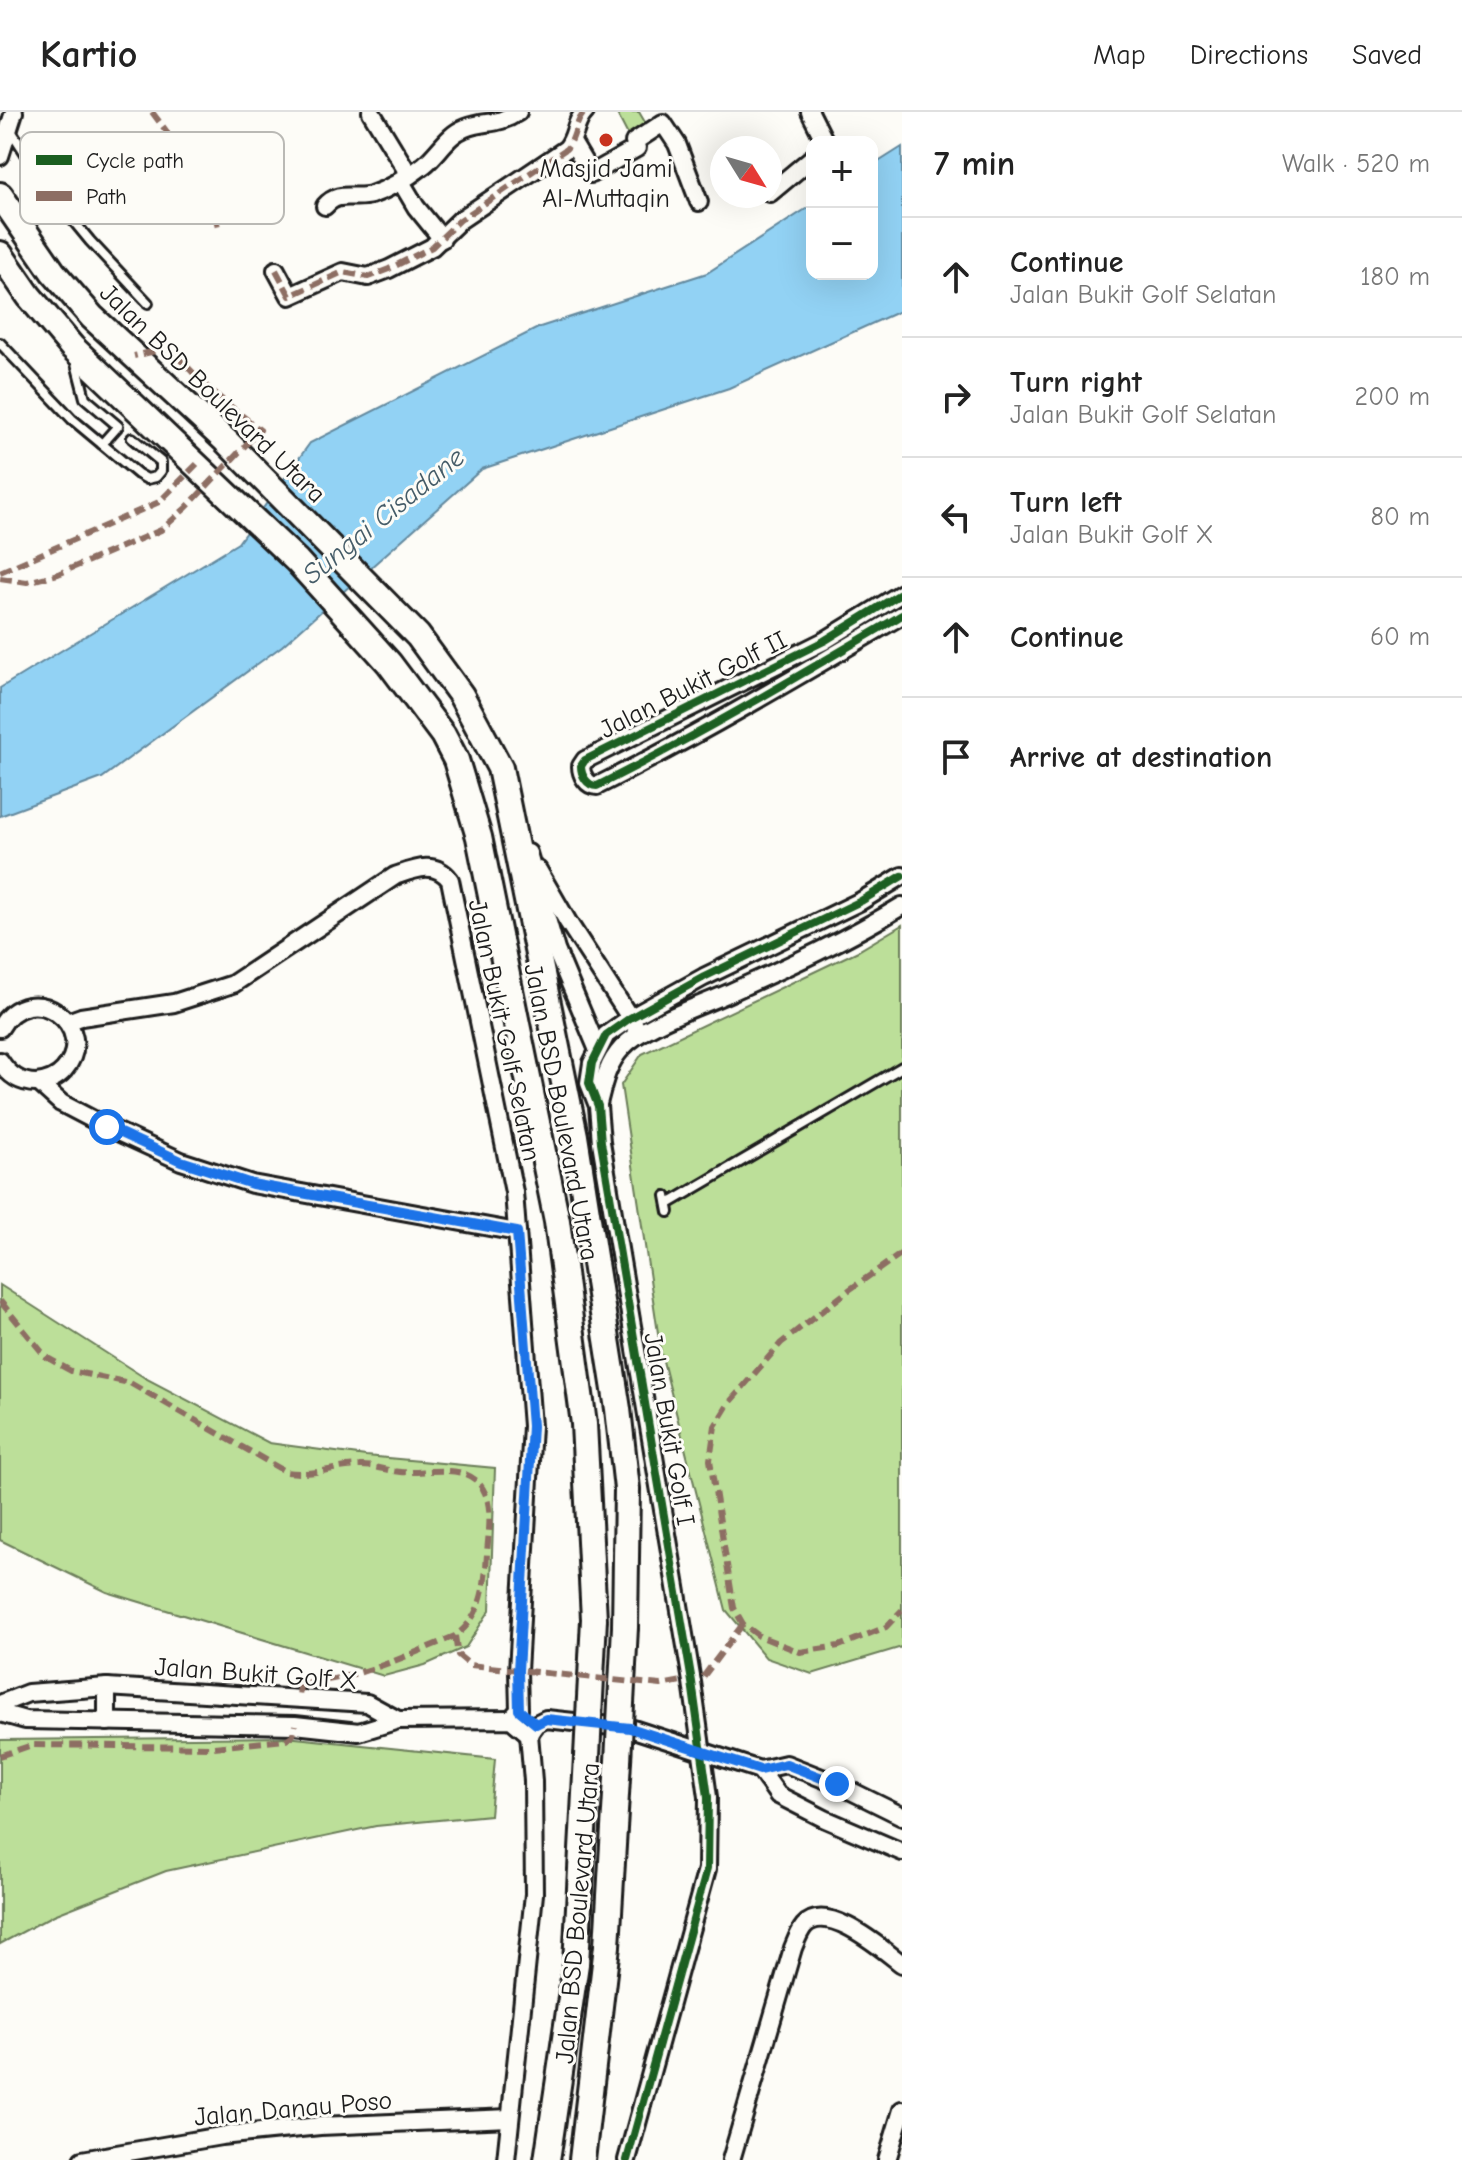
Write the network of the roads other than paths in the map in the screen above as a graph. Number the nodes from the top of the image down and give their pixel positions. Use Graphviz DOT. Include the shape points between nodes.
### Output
graph roads {
  1 [pos="14,112"];
  2 [pos="371,112"];
  3 [pos="518,112"];
  4 [pos="585,112"];
  5 [pos="810,112"];
  6 [pos="10,129"];
  7 [pos="822,136"];
  8 [pos="572,142"];
  9 [pos="20,145"];
  10 [pos="0,156"];
  11 [pos="806,163"];
  12 [pos="403,179"];
  13 [pos="782,183"];
  14 [pos="0,195"];
  15 [pos="699,202"];
  16 [pos="325,206"];
  17 [pos="76,224"];
  18 [pos="442,239"];
  19 [pos="0,254"];
  20 [pos="276,270"];
  21 [pos="148,303"];
  22 [pos="0,343"];
  23 [pos="72,347"];
  24 [pos="132,438"];
  25 [pos="102,444"];
  26 [pos="902,593"];
  27 [pos="902,615"];
  28 [pos="500,768"];
  29 [pos="530,859"];
  30 [pos="902,876"];
  31 [pos="902,906"];
  32 [pos="630,1018"];
  33 [pos="67,1022"];
  34 [pos="0,1028"];
  35 [pos="640,1033"];
  36 [pos="597,1048"];
  37 [pos="0,1061"];
  38 [pos="902,1067"];
  39 [pos="39,1083"];
  40 [pos="598,1106"];
  41 [pos="668,1204"];
  42 [pos="517,1232"];
  43 [pos="107,1687"];
  44 [pos="299,1698"];
  45 [pos="0,1704"];
  46 [pos="0,1713"];
  47 [pos="515,1714"];
  48 [pos="398,1720"];
  49 [pos="107,1722"];
  50 [pos="295,1725"];
  51 [pos="532,1729"];
  52 [pos="701,1750"];
  53 [pos="760,1770"];
  54 [pos="902,1816"];
  55 [pos="902,1852"];
  56 [pos="902,1964"];
  57 [pos="902,2110"];
  58 [pos="510,2118"];
  59 [pos="82,2160"];
  60 [pos="506,2160"];
  61 [pos="547,2160"];
  62 [pos="582,2160"];
  63 [pos="627,2160"];
  64 [pos="731,2160"];
  65 [pos="887,2160"];
  1 -- 6 [label="street"];
  2 -- 12 [label="street" via="405,168"];
  3 -- 12 [label="street" via="504,122 466,128"];
  4 -- 8 [label="street"];
  5 -- 7 [label="street"];
  6 -- 9 [label="lane"];
  6 -- 10 [label="street"];
  8 -- 15 [label="street" via="591,174 637,148 634,142 663,123 677,144"];
  8 -- 18 [label="street" via="460,220"];
  11 -- 13 [label="street"];
  12 -- 16 [label="street" via="370,195 342,195"];
  12 -- 18 [label="street" via="416,207"];
  14 -- 28 [label="main road, Jalan BSD Boulevard Utara" via="53,272 92,317 225,440 418,636 461,695"];
  17 -- 21 [label="lane"];
  18 -- 20 [label="street" via="368,277 343,272 290,296"];
  19 -- 23 [label="main road, Jalan BSD Boulevard Utara"];
  22 -- 25 [label="lane"];
  23 -- 25 [label="lane" via="85,398 118,426"];
  23 -- 61 [label="main road, Jalan BSD Boulevard Utara, bridge" via="297,561 389,663 456,760 479,837 557,1221 584,1424 594,1619 576,1964"];
  24 -- 25 [label="lane" via="161,462 156,477 138,474"];
  26 -- 27 [label="street, Jalan Bukit Golf II" via="824,641 585,760 584,777 597,786 626,772"];
  28 -- 29 [label="street"];
  28 -- 62 [label="main road, Jalan BSD Boulevard Utara, bridge" via="575,1136 627,1489 625,1627 607,1946"];
  29 -- 32 [label="street"];
  29 -- 36 [label="street" via="556,950"];
  30 -- 32 [label="street"];
  31 -- 35 [label="street, Jalan Bukit Golf I"];
  32 -- 35 [label="street"];
  32 -- 36 [label="street"];
  33 -- 34 [label="street" via="55,1010 29,1005 13,1012"];
  33 -- 39 [label="street" via="74,1041 70,1060 58,1076"];
  33 -- 42 [label="street, Jalan Bukit Golf Selatan" via="174,1003 233,984 395,876 420,867 440,870 452,887 514,1192"];
  35 -- 40 [label="street, Jalan Bukit Golf I" via="608,1066"];
  36 -- 40 [label="street, Jalan Bukit Golf I" via="589,1083"];
  37 -- 39 [label="street" via="14,1077"];
  38 -- 41 [label="lane"];
  39 -- 42 [label="street" via="61,1103 118,1132 181,1161 252,1184"];
  40 -- 52 [label="street, Jalan Bukit Golf I"];
  42 -- 47 [label="street, Jalan Bukit Golf Selatan" via="532,1426"];
  43 -- 44 [label="street, Jalan Bukit Golf X"];
  43 -- 45 [label="street, Jalan Bukit Golf X" via="28,1693"];
  43 -- 49 [label="street"];
  44 -- 48 [label="street, Jalan Bukit Golf X" via="367,1703"];
  44 -- 50 [label="street"];
  46 -- 49 [label="street, Jalan Bukit Golf X" via="25,1720"];
  47 -- 48 [label="street, Jalan Bukit Golf X"];
  47 -- 51 [label="street"];
  48 -- 50 [label="street, Jalan Bukit Golf X" via="359,1732"];
  49 -- 50 [label="street, Jalan Bukit Golf X"];
  51 -- 52 [label="street" via="546,1719 630,1728"];
  51 -- 58 [label="street" via="534,1894"];
  52 -- 53 [label="street"];
  52 -- 63 [label="street, Jalan Bukit Golf I" via="708,1797 707,1869"];
  53 -- 54 [label="street" via="786,1764"];
  53 -- 55 [label="street" via="778,1795"];
  56 -- 64 [label="street" via="844,1923 812,1920 804,1926"];
  57 -- 65 [label="street"];
  58 -- 59 [label="street, Jalan Danau Poso" via="320,2126 221,2136"];
  58 -- 60 [label="street"];
}
